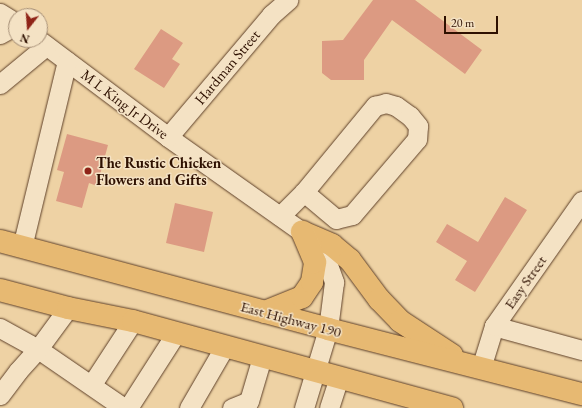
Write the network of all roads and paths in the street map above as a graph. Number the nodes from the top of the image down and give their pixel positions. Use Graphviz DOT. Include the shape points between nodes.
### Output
graph roads {
  1 [pos="288,0"];
  2 [pos="48,47"];
  3 [pos="38,48"];
  4 [pos="67,61"];
  5 [pos="0,84"];
  6 [pos="168,137"];
  7 [pos="304,192"];
  8 [pos="582,202"];
  9 [pos="280,216"];
  10 [pos="302,232"];
  11 [pos="0,241"];
  12 [pos="22,247"];
  13 [pos="0,290"];
  14 [pos="68,308"];
  15 [pos="265,312"];
  16 [pos="133,321"];
  17 [pos="494,326"];
  18 [pos="0,328"];
  19 [pos="328,329"];
  20 [pos="176,333"];
  21 [pos="225,346"];
  22 [pos="38,349"];
  23 [pos="582,350"];
  24 [pos="262,357"];
  25 [pos="474,366"];
  26 [pos="316,372"];
  27 [pos="339,378"];
  28 [pos="92,384"];
  29 [pos="582,394"];
  30 [pos="0,395"];
  31 [pos="247,406"];
  32 [pos="124,408"];
  33 [pos="128,408"];
  34 [pos="189,408"];
  35 [pos="304,408"];
  36 [pos="329,408"];
  37 [pos="452,408"];
  1 -- 6 [label="street, Hardman Street" via="271,15"];
  2 -- 4 [label="street, M L King Jr Drive"];
  3 -- 5 [label="street"];
  4 -- 6 [label="street, M L King Jr Drive"];
  4 -- 12 [label="street"];
  6 -- 9 [label="street, M L King Jr Drive"];
  7 -- 7 [label="street" via="375,106 386,103 396,106 410,116 418,126 417,138 352,215 336,219"];
  7 -- 9 [label="street"];
  8 -- 17 [label="street, Easy Street"];
  9 -- 10 [label="street, M L King Jr Drive"];
  10 -- 15 [label="main road" via="315,262 312,282 302,297"];
  10 -- 19 [label="street, M L King Jr Drive" via="324,254 334,282"];
  10 -- 25 [label="main road" via="332,245 350,260 379,299 400,321"];
  11 -- 12 [label="main road, East Highway 190"];
  12 -- 15 [label="main road, East Highway 190"];
  13 -- 14 [label="main road"];
  14 -- 16 [label="main road"];
  14 -- 22 [label="street"];
  15 -- 19 [label="main road, East Highway 190"];
  16 -- 20 [label="main road"];
  16 -- 28 [label="street"];
  17 -- 23 [label="street"];
  17 -- 25 [label="street, Easy Street"];
  18 -- 22 [label="street"];
  19 -- 25 [label="main road, East Highway 190"];
  19 -- 26 [label="street, M L King Jr Drive"];
  20 -- 21 [label="main road"];
  20 -- 33 [label="street"];
  21 -- 24 [label="main road"];
  21 -- 34 [label="street"];
  22 -- 28 [label="street"];
  22 -- 30 [label="street"];
  24 -- 26 [label="main road"];
  24 -- 31 [label="street"];
  25 -- 29 [label="main road, East Highway 190"];
  26 -- 27 [label="main road"];
  26 -- 35 [label="street, M L King Jr Drive"];
  27 -- 36 [label="street"];
  27 -- 37 [label="main road"];
  28 -- 32 [label="street"];
}
